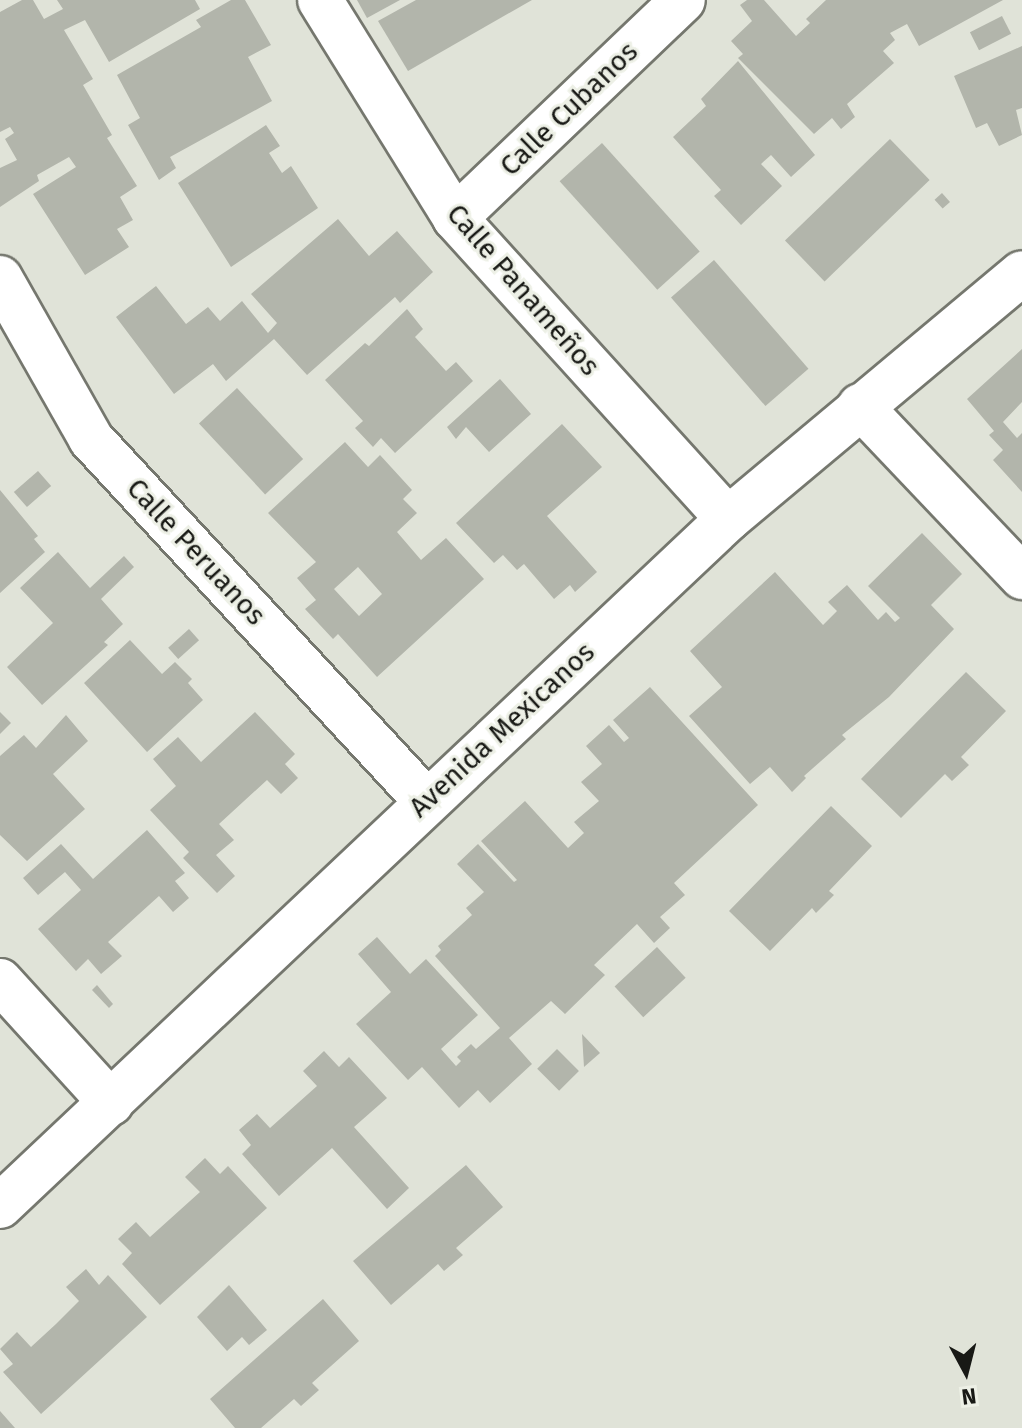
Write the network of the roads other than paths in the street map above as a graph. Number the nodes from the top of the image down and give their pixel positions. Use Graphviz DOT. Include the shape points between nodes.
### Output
graph roads {
  1 [pos="320,0"];
  2 [pos="683,0"];
  3 [pos="455,218"];
  4 [pos="1022,273"];
  5 [pos="0,278"];
  6 [pos="860,406"];
  7 [pos="728,519"];
  8 [pos="1022,577"];
  9 [pos="426,801"];
  10 [pos="0,981"];
  11 [pos="111,1103"];
  12 [pos="0,1206"];
  1 -- 3 [label="street, Calle Panameños"];
  2 -- 3 [label="street, Calle Cubanos"];
  3 -- 7 [label="street, Calle Panameños"];
  4 -- 6 [label="street, Avenida Mexicanos"];
  5 -- 9 [label="street, Calle Peruanos" via="91,439"];
  6 -- 7 [label="street, Avenida Mexicanos"];
  6 -- 8 [label="street"];
  7 -- 9 [label="street, Avenida Mexicanos"];
  9 -- 11 [label="street, Avenida Mexicanos"];
  10 -- 11 [label="street"];
  11 -- 12 [label="street, Avenida Mexicanos"];
}
